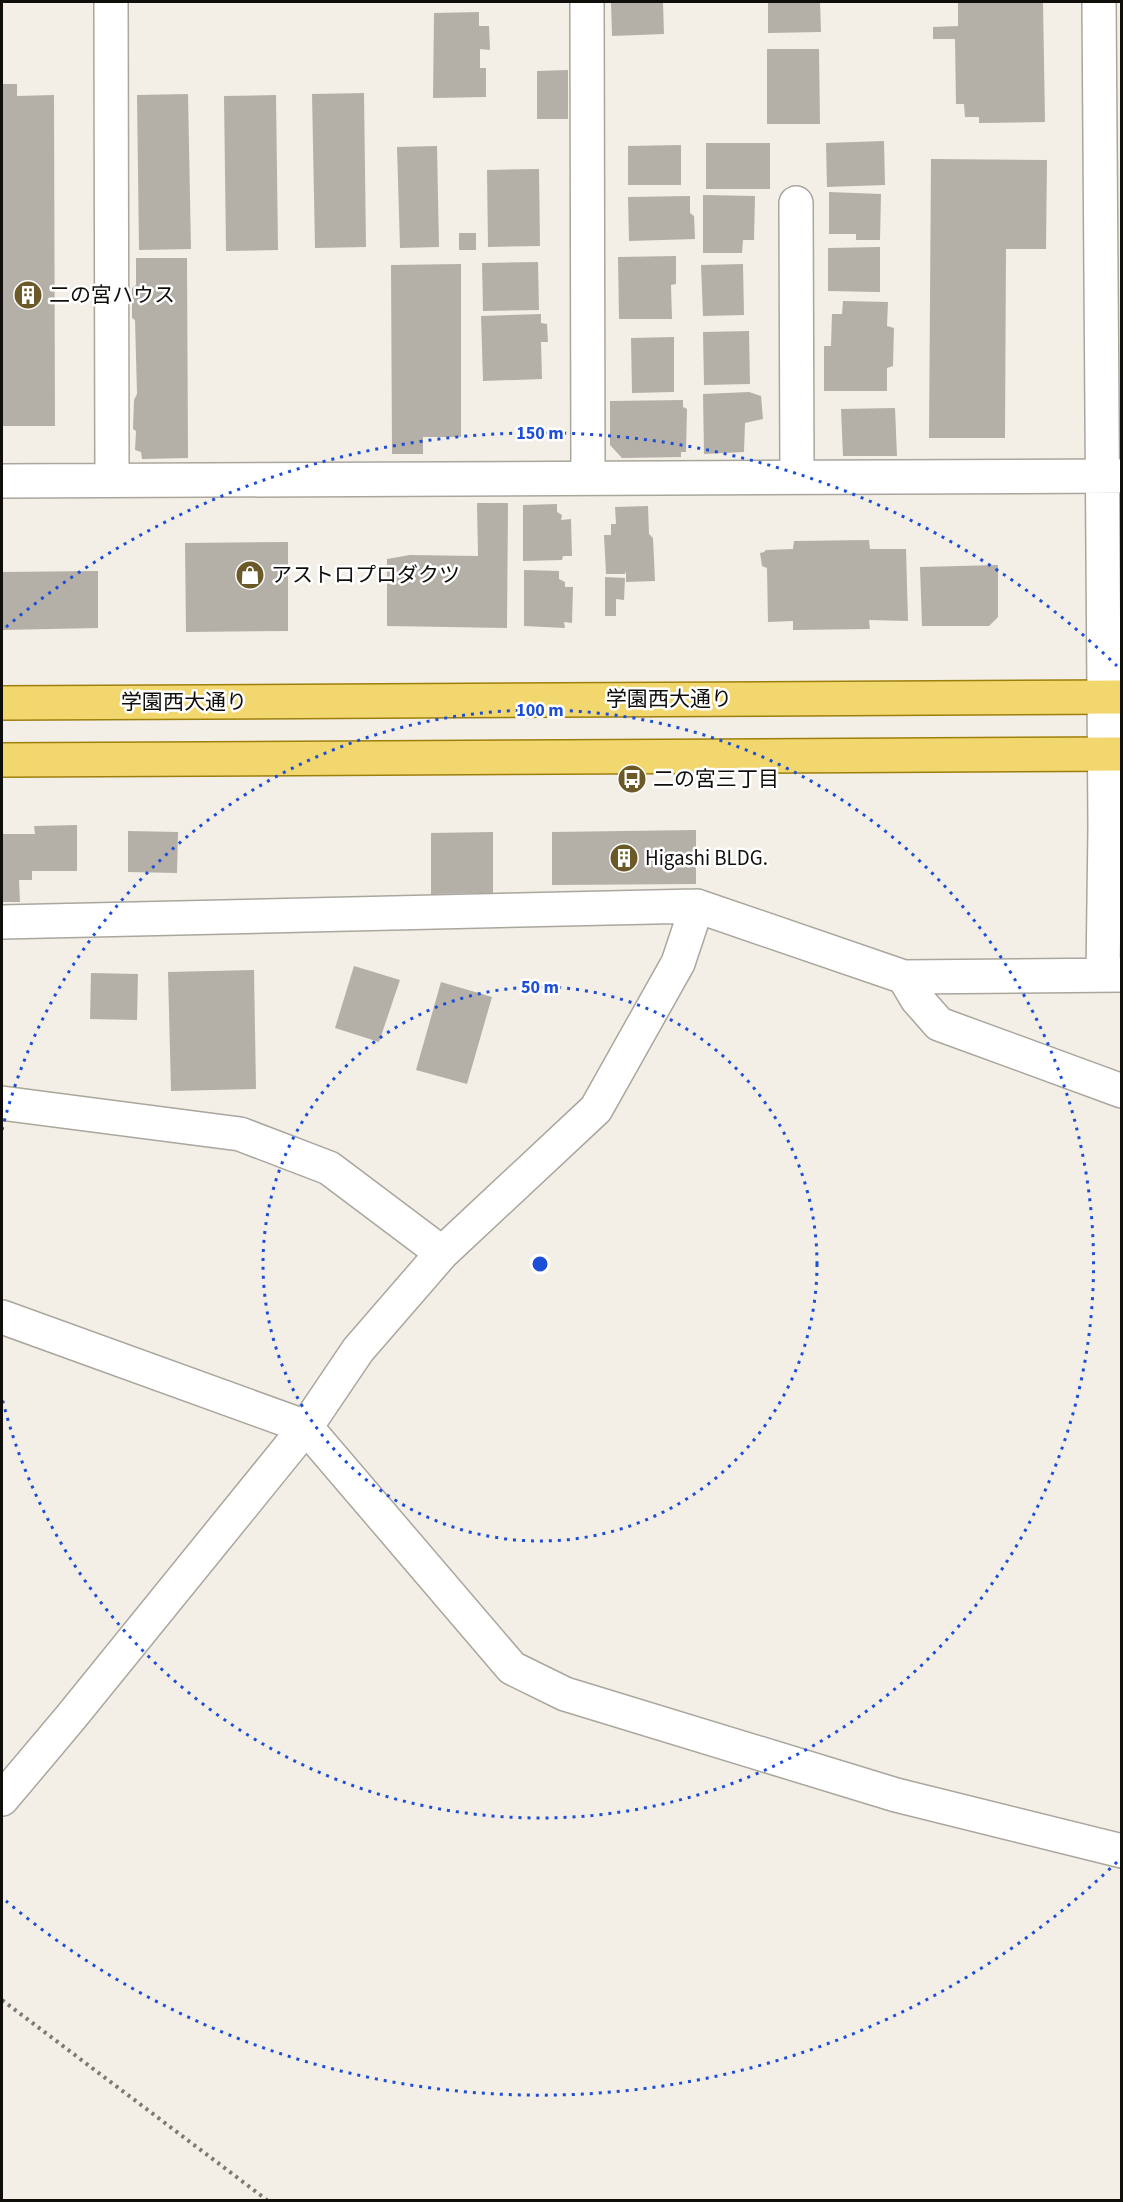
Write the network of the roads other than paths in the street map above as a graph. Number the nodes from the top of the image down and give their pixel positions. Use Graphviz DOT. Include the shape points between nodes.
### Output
graph roads {
  1 [pos="111,2"];
  2 [pos="587,2"];
  3 [pos="1099,2"];
  4 [pos="796,203"];
  5 [pos="1112,475"];
  6 [pos="797,476"];
  7 [pos="588,478"];
  8 [pos="112,480"];
  9 [pos="2,481"];
  10 [pos="1113,697"];
  11 [pos="2,703"];
  12 [pos="1113,754"];
  13 [pos="2,760"];
  14 [pos="697,906"];
  15 [pos="2,922"];
  16 [pos="1112,975"];
  17 [pos="904,977"];
  18 [pos="1122,1090"];
  19 [pos="2,1103"];
  20 [pos="442,1253"];
  21 [pos="2,1317"];
  22 [pos="306,1427"];
  23 [pos="2,1799"];
  24 [pos="1122,1851"];
  1 -- 8 [label="street"];
  2 -- 7 [label="street"];
  3 -- 5 [label="street"];
  4 -- 6 [label="street"];
  5 -- 6 [label="street"];
  5 -- 10 [label="street"];
  6 -- 7 [label="street"];
  7 -- 8 [label="street"];
  8 -- 9 [label="street"];
  10 -- 11 [label="main road, 学園西大通り"];
  10 -- 12 [label="street"];
  12 -- 13 [label="main road"];
  12 -- 16 [label="street"];
  14 -- 15 [label="street"];
  14 -- 17 [label="street"];
  14 -- 20 [label="street" via="678,963 596,1109"];
  16 -- 17 [label="street"];
  17 -- 18 [label="street" via="939,1024"];
  19 -- 20 [label="street" via="240,1134 329,1168"];
  20 -- 22 [label="street" via="358,1350"];
  21 -- 22 [label="street"];
  22 -- 23 [label="street"];
  22 -- 24 [label="street" via="512,1668 564,1694 896,1795"];
}
